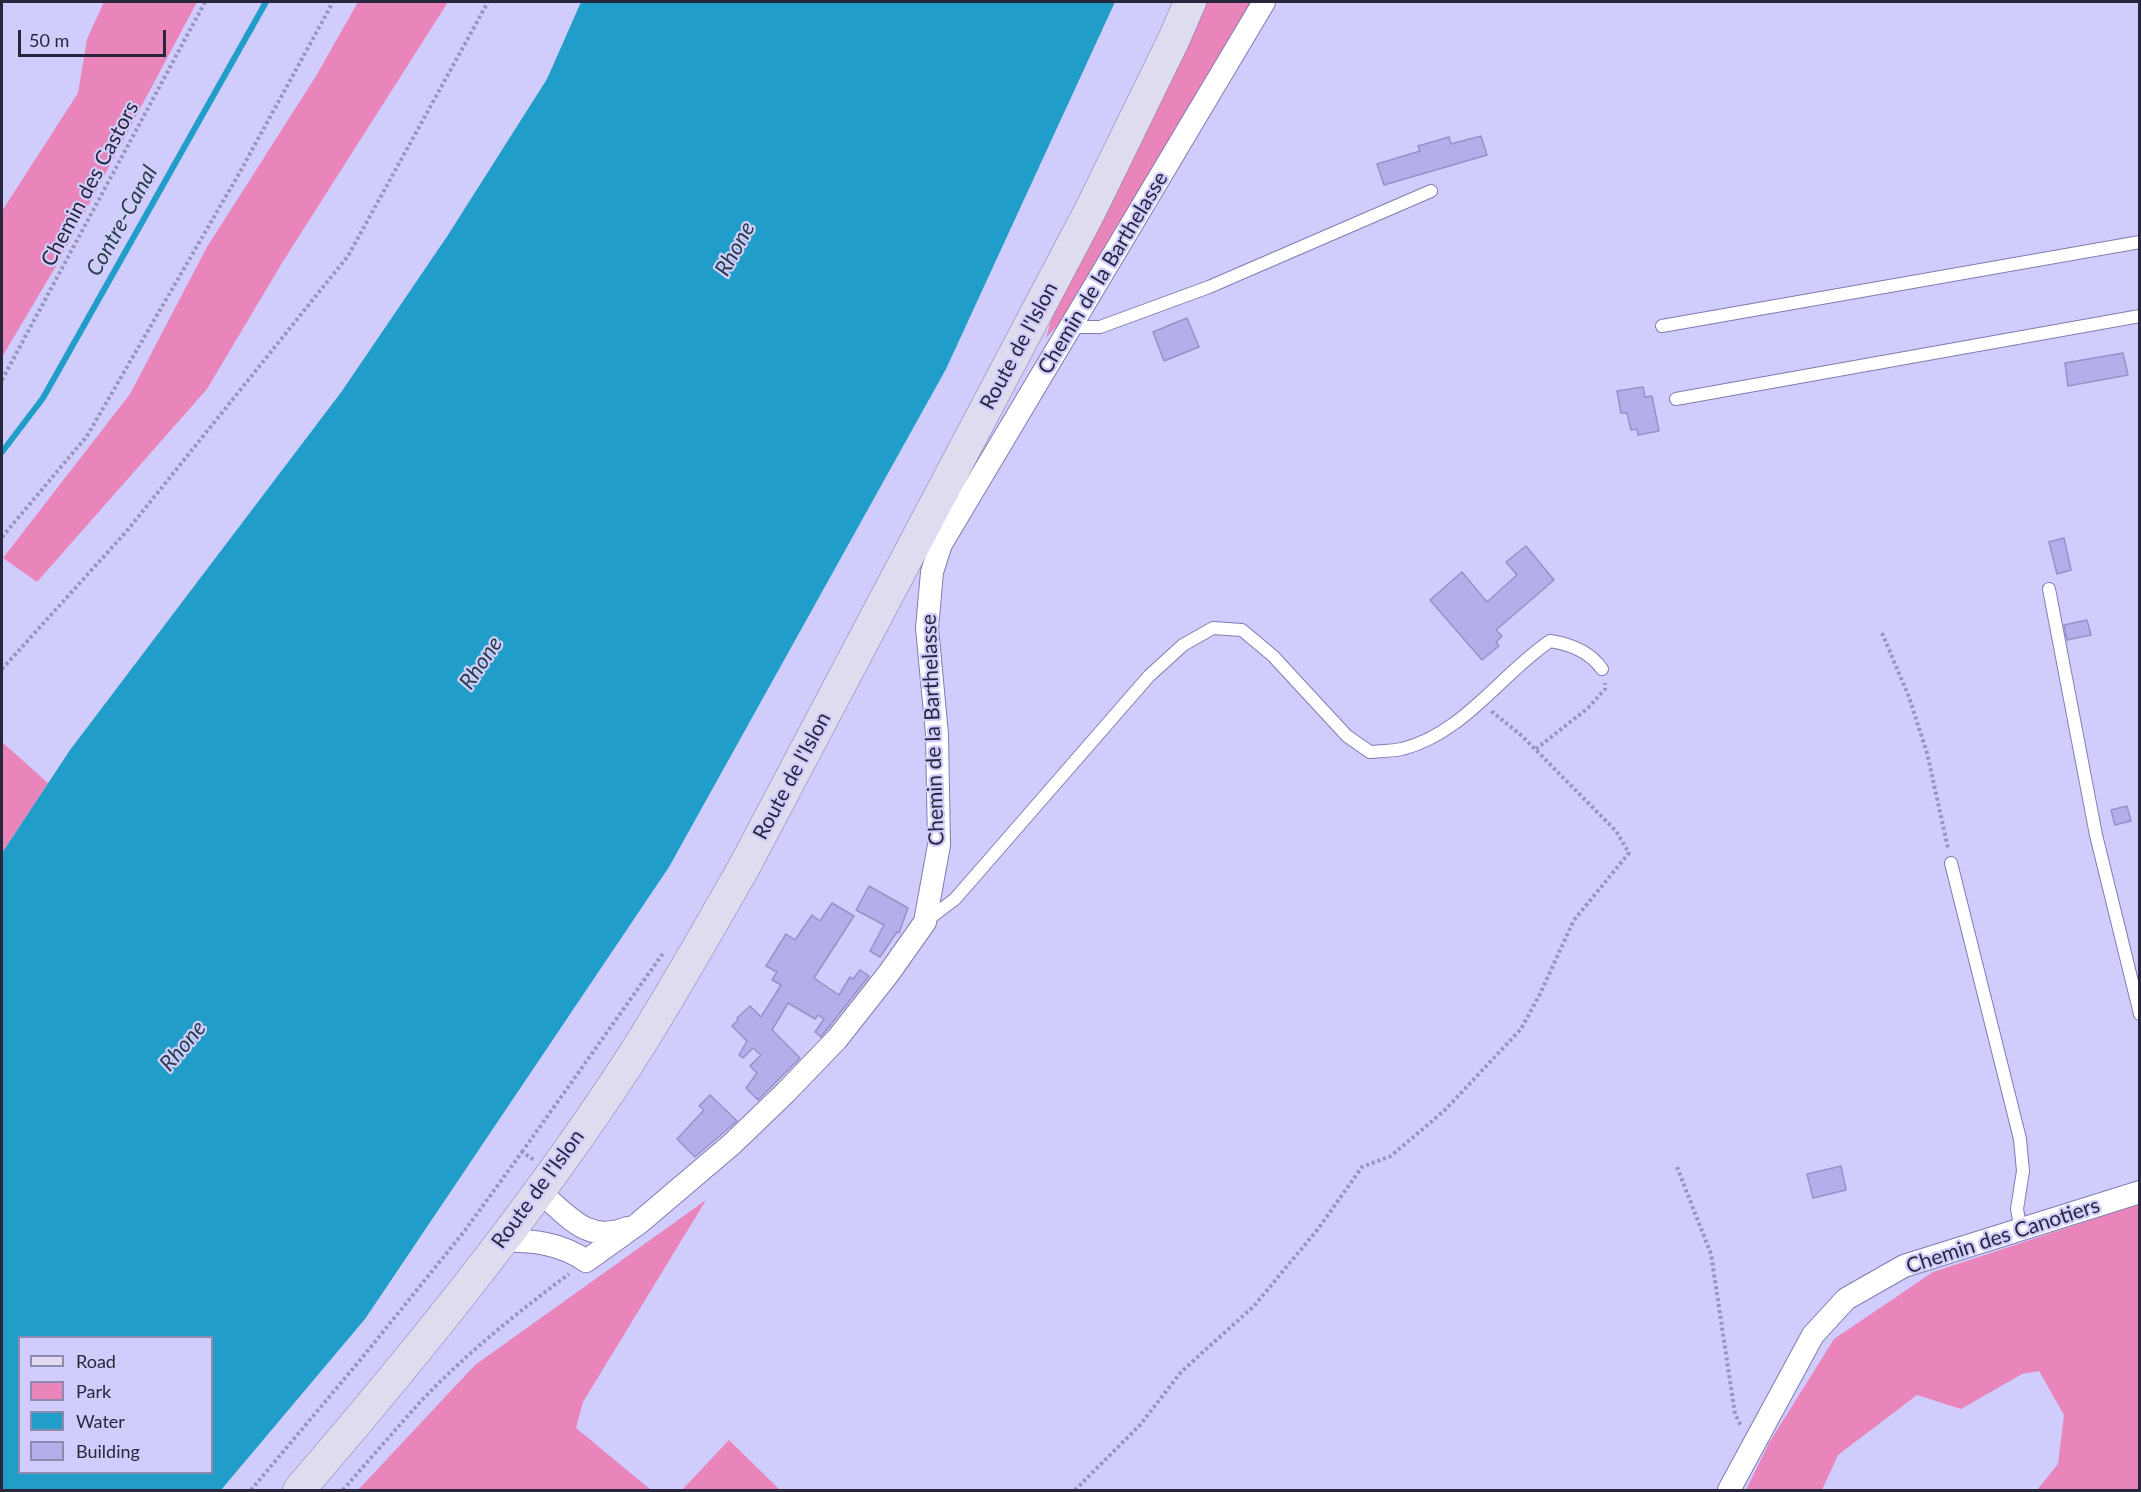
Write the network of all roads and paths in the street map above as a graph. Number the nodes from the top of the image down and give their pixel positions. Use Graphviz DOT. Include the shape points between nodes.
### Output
graph roads {
  1 [pos="205,2"];
  2 [pos="333,2"];
  3 [pos="488,2"];
  4 [pos="1190,2"];
  5 [pos="1264,2"];
  6 [pos="1431,191"];
  7 [pos="2139,242"];
  8 [pos="2139,316"];
  9 [pos="1662,326"];
  10 [pos="1070,327"];
  11 [pos="2,380"];
  12 [pos="1676,399"];
  13 [pos="2,537"];
  14 [pos="2049,589"];
  15 [pos="1882,633"];
  16 [pos="2,669"];
  17 [pos="1602,669"];
  18 [pos="1479,703"];
  19 [pos="1536,749"];
  20 [pos="1951,863"];
  21 [pos="925,921"];
  22 [pos="664,952"];
  23 [pos="2139,1014"];
  24 [pos="522,1152"];
  25 [pos="1677,1167"];
  26 [pos="545,1182"];
  27 [pos="2139,1192"];
  28 [pos="639,1223"];
  29 [pos="2021,1231"];
  30 [pos="501,1241"];
  31 [pos="586,1261"];
  32 [pos="1751,1447"];
  33 [pos="251,1491"];
  34 [pos="299,1491"];
  35 [pos="343,1491"];
  36 [pos="1075,1491"];
  37 [pos="1729,1491"];
  1 -- 11 [label="path, Chemin des Castors"];
  2 -- 13 [label="path" via="87,436"];
  3 -- 16 [label="path" via="348,256 126,532"];
  4 -- 26 [label="street, Route de l'Islon" via="1090,211 743,869 627,1065"];
  5 -- 10 [label="street, Chemin de la Barthelasse"];
  6 -- 10 [label="lane" via="1209,287 1100,327"];
  7 -- 9 [label="lane"];
  8 -- 12 [label="lane"];
  10 -- 21 [label="street, Chemin de la Barthelasse" via="941,544 932,572 927,628 937,734 939,845"];
  14 -- 23 [label="lane" via="2096,835"];
  15 -- 20 [label="path" via="1927,753"];
  17 -- 18 [label="lane" via="1569,644 1550,641"];
  17 -- 19 [label="path" via="1605,689 1588,708"];
  18 -- 19 [label="path"];
  18 -- 21 [label="lane" via="1443,732 1402,749 1370,752 1347,736 1273,656 1242,630 1213,628 1183,645 1149,676 955,899"];
  19 -- 36 [label="path" via="1616,831 1629,853 1574,920 1521,1029 1445,1110 1391,1156 1362,1167 1318,1229 1254,1306 1181,1372 1140,1425"];
  20 -- 29 [label="lane" via="2020,1139 2023,1171 2017,1209"];
  21 -- 28 [label="street, Chemin de la Barthelasse" via="837,1039 732,1144"];
  22 -- 24 [label="path"];
  24 -- 26 [label="path"];
  24 -- 33 [label="path" via="463,1233"];
  25 -- 32 [label="path" via="1711,1254 1734,1414"];
  26 -- 28 [label="street" via="578,1225 592,1233 615,1232"];
  26 -- 30 [label="street, Route de l'Islon"];
  27 -- 29 [label="street, Chemin des Canotiers"];
  28 -- 31 [label="street, Chemin de la Barthelasse"];
  29 -- 32 [label="street, Chemin des Canotiers" via="1904,1266 1846,1299 1813,1335"];
  30 -- 31 [label="street" via="537,1242"];
  30 -- 34 [label="street, Route de l'Islon"];
  31 -- 35 [label="path" via="483,1343 424,1399"];
  32 -- 37 [label="street, Chemin des Canotiers"];
}
